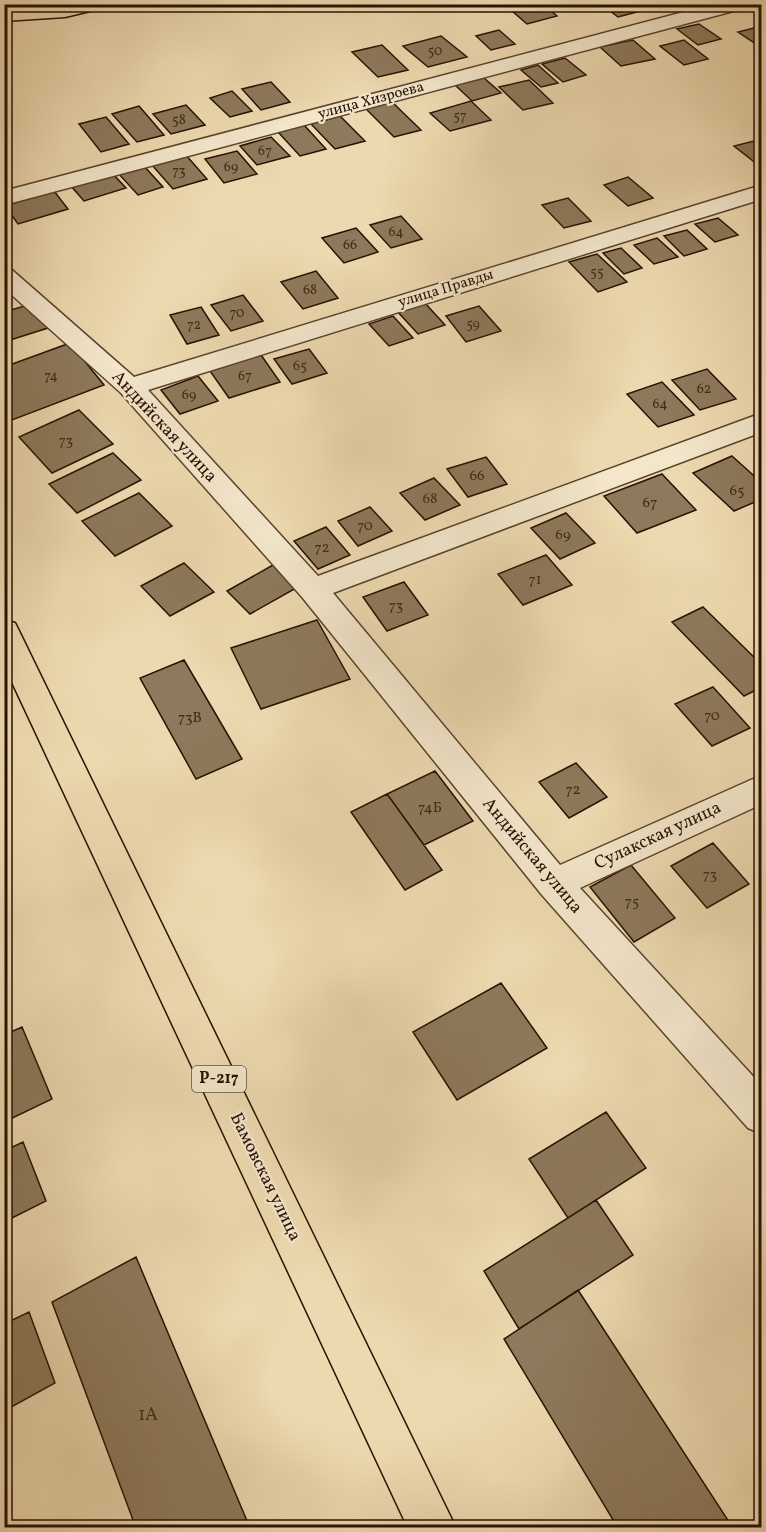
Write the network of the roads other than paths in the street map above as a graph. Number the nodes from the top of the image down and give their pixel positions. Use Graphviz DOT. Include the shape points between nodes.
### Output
graph roads {
  1 [pos="96,4"];
  2 [pos="738,4"];
  3 [pos="65,11"];
  4 [pos="4,15"];
  5 [pos="4,32"];
  6 [pos="762,192"];
  7 [pos="4,198"];
  8 [pos="4,275"];
  9 [pos="130,387"];
  10 [pos="762,422"];
  11 [pos="313,589"];
  12 [pos="4,631"];
  13 [pos="762,789"];
  14 [pos="554,884"];
  15 [pos="762,1115"];
  16 [pos="433,1527"];
  1 -- 3 [label="highway"];
  2 -- 7 [label="street, улица Хизроева"];
  3 -- 4 [label="highway"];
  3 -- 5 [label="highway"];
  6 -- 9 [label="street, улица Правды"];
  8 -- 9 [label="street, Андийская улица"];
  9 -- 11 [label="street, Андийская улица"];
  10 -- 11 [label="street"];
  11 -- 14 [label="street, Андийская улица"];
  12 -- 16 [label="highway, Бамовская улица / Р-217"];
  13 -- 14 [label="street, Сулакская улица"];
  14 -- 15 [label="street, Андийская улица"];
}
